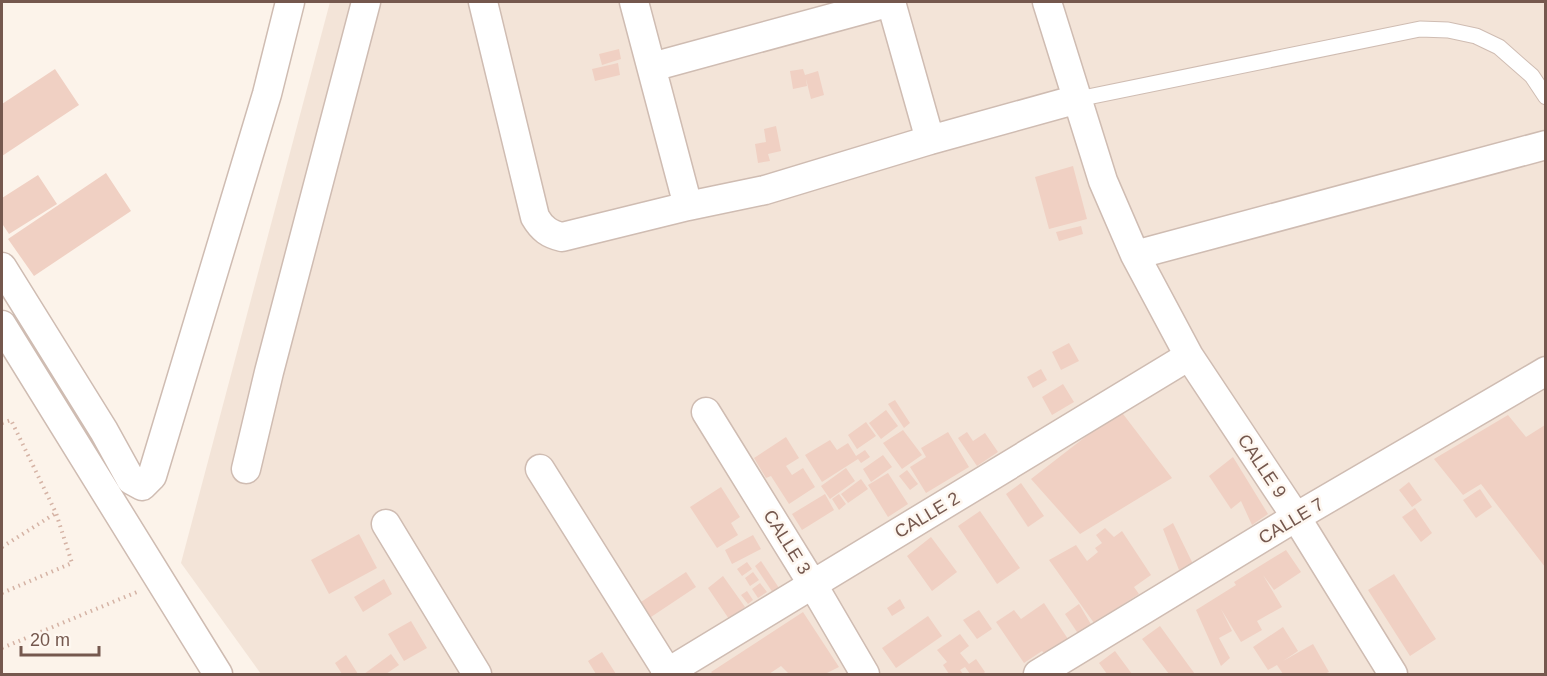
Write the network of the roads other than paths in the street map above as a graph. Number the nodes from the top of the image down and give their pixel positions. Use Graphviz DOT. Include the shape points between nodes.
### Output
graph roads {
  1 [pos="290,2"];
  2 [pos="366,2"];
  3 [pos="483,2"];
  4 [pos="634,2"];
  5 [pos="891,2"];
  6 [pos="1047,2"];
  7 [pos="652,67"];
  8 [pos="1545,98"];
  9 [pos="1078,99"];
  10 [pos="930,140"];
  11 [pos="1545,145"];
  12 [pos="688,206"];
  13 [pos="1135,255"];
  14 [pos="2,267"];
  15 [pos="2,325"];
  16 [pos="1189,356"];
  17 [pos="1545,371"];
  18 [pos="706,412"];
  19 [pos="246,469"];
  20 [pos="540,469"];
  21 [pos="1296,517"];
  22 [pos="386,524"];
  23 [pos="813,585"];
  24 [pos="666,674"];
  25 [pos="218,675"];
  26 [pos="477,675"];
  27 [pos="865,675"];
  28 [pos="1038,675"];
  29 [pos="1393,675"];
  1 -- 14 [label="street" via="267,94 156,465 142,486 131,480"];
  2 -- 19 [label="street"];
  3 -- 12 [label="street" via="535,217 547,232 562,237"];
  4 -- 7 [label="street"];
  5 -- 7 [label="street"];
  5 -- 10 [label="street"];
  6 -- 9 [label="street, CALLE 9"];
  7 -- 12 [label="street"];
  8 -- 9 [label="lane" via="1532,76 1499,47 1476,36 1420,29"];
  9 -- 10 [label="street"];
  9 -- 13 [label="street, CALLE 9" via="1103,181"];
  10 -- 12 [label="street" via="765,190"];
  11 -- 13 [label="street"];
  13 -- 16 [label="street, CALLE 9"];
  15 -- 25 [label="street"];
  16 -- 21 [label="street, CALLE 9"];
  16 -- 23 [label="street, CALLE 2"];
  17 -- 21 [label="street, CALLE 7"];
  18 -- 23 [label="street, CALLE 3"];
  20 -- 24 [label="street"];
  21 -- 28 [label="street, CALLE 7"];
  21 -- 29 [label="street, CALLE 9"];
  22 -- 26 [label="street"];
  23 -- 24 [label="street, CALLE 2"];
  23 -- 27 [label="street, CALLE 3"];
}
